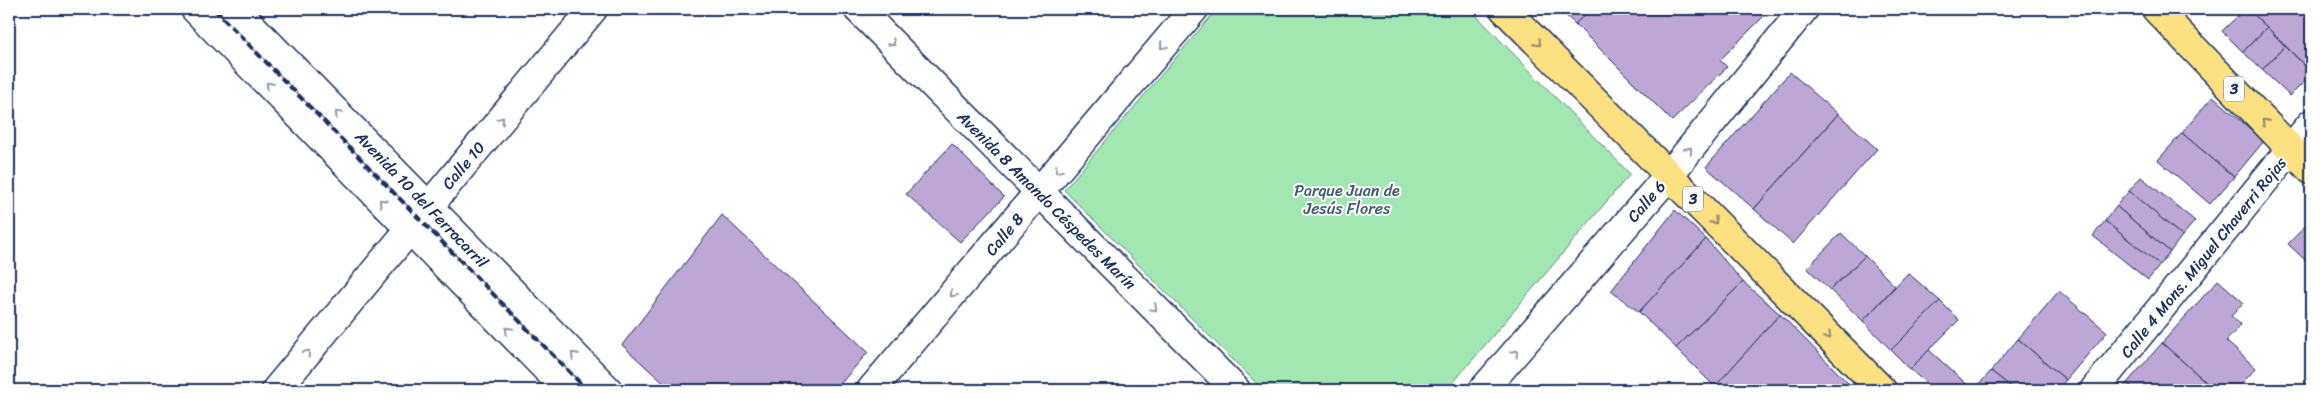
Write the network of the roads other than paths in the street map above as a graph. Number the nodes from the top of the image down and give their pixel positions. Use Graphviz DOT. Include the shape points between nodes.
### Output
graph roads {
  1 [pos="195,9"];
  2 [pos="235,9"];
  3 [pos="593,9"];
  4 [pos="858,9"];
  5 [pos="1194,9"];
  6 [pos="1504,9"];
  7 [pos="1804,9"];
  8 [pos="2156,9"];
  9 [pos="2311,124"];
  10 [pos="2291,149"];
  11 [pos="2311,170"];
  12 [pos="1669,175"];
  13 [pos="1040,192"];
  14 [pos="429,206"];
  15 [pos="409,230"];
  16 [pos="276,390"];
  17 [pos="566,390"];
  18 [pos="608,390"];
  19 [pos="871,390"];
  20 [pos="1236,390"];
  21 [pos="1483,390"];
  22 [pos="1882,390"];
  23 [pos="2094,390"];
  15 -- 1 [label="street, Avenida 10 del Ferrocarril, one-way"];
  14 -- 2 [label="street, Avenida 10 del Ferrocarril, one-way"];
  14 -- 3 [label="street, Calle 10, one-way"];
  4 -- 13 [label="street, Avenida 8 Amando Céspedes Marín, one-way"];
  5 -- 13 [label="street, Calle 8, one-way"];
  6 -- 12 [label="main road, 3, one-way"];
  12 -- 7 [label="street, Calle 6, one-way"];
  10 -- 8 [label="main road, 3, one-way"];
  9 -- 10 [label="street, Calle 4 Mons. Miguel Chaverri Rojas"];
  10 -- 11 [label="main road, 3"];
  10 -- 23 [label="street, Calle 4 Mons. Miguel Chaverri Rojas"];
  21 -- 12 [label="street, Calle 6, one-way"];
  12 -- 22 [label="main road, 3, one-way"];
  13 -- 19 [label="street, Calle 8, one-way"];
  13 -- 20 [label="street, Avenida 8 Amando Céspedes Marín, one-way"];
  14 -- 15 [label="street, Calle 10"];
  18 -- 14 [label="street, Avenida 10 del Ferrocarril, one-way"];
  16 -- 15 [label="street, Calle 10, one-way"];
  17 -- 15 [label="street, Avenida 10 del Ferrocarril, one-way"];
}
